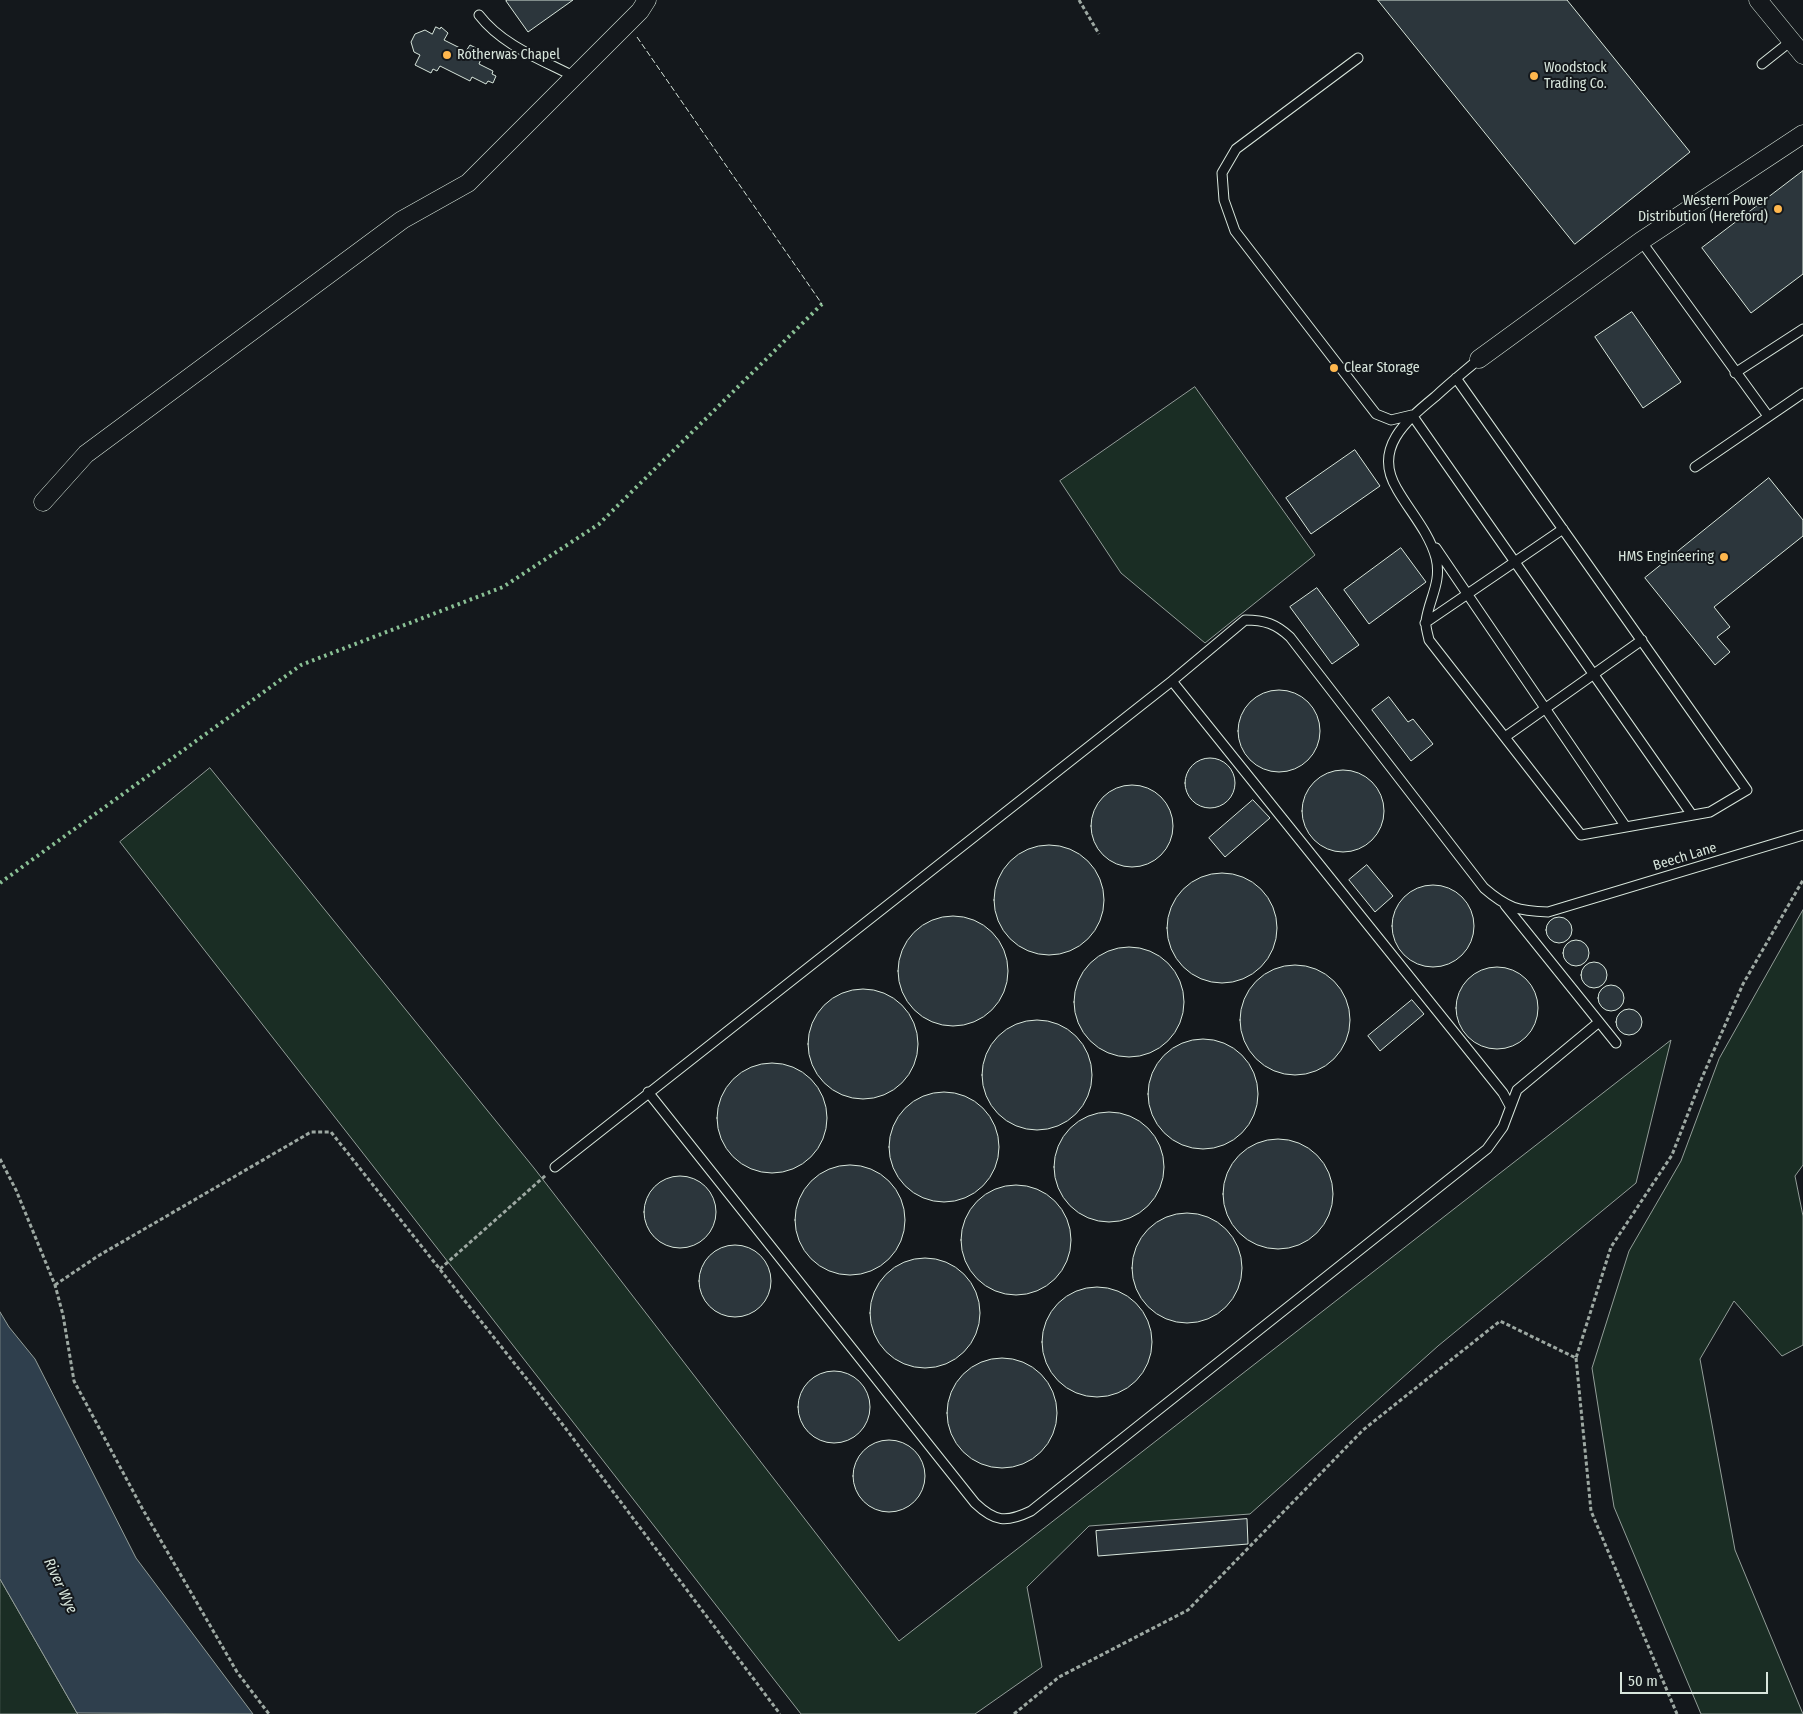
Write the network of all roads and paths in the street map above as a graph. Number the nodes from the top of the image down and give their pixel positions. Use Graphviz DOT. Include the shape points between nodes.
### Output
graph roads {
  1 [pos="647,0"];
  2 [pos="1079,0"];
  3 [pos="1758,0"];
  4 [pos="479,15"];
  5 [pos="1099,34"];
  6 [pos="1791,40"];
  7 [pos="1803,55"];
  8 [pos="1358,58"];
  9 [pos="1762,64"];
  10 [pos="573,76"];
  11 [pos="1803,134"];
  12 [pos="1641,241"];
  13 [pos="1803,329"];
  14 [pos="1479,359"];
  15 [pos="1735,373"];
  16 [pos="1456,378"];
  17 [pos="1803,392"];
  18 [pos="1412,415"];
  19 [pos="1768,416"];
  20 [pos="1695,467"];
  21 [pos="43,502"];
  22 [pos="1563,529"];
  23 [pos="1428,536"];
  24 [pos="1515,562"];
  25 [pos="1467,594"];
  26 [pos="1426,623"];
  27 [pos="1642,640"];
  28 [pos="1594,674"];
  29 [pos="1172,681"];
  30 [pos="1546,708"];
  31 [pos="1505,737"];
  32 [pos="1692,815"];
  33 [pos="1626,826"];
  34 [pos="1803,835"];
  35 [pos="1803,880"];
  36 [pos="1504,903"];
  37 [pos="1599,1022"];
  38 [pos="1616,1043"];
  39 [pos="648,1092"];
  40 [pos="1510,1106"];
  41 [pos="0,1159"];
  42 [pos="555,1167"];
  43 [pos="440,1269"];
  44 [pos="55,1284"];
  45 [pos="1576,1358"];
  46 [pos="269,1714"];
  47 [pos="780,1714"];
  48 [pos="1014,1714"];
  49 [pos="1677,1714"];
  1 -- 10 [label="street" via="640,11"];
  2 -- 5 [label="path"];
  3 -- 6 [label="street"];
  4 -- 10 [label="lane" via="517,48"];
  6 -- 7 [label="street"];
  6 -- 9 [label="lane"];
  8 -- 18 [label="lane" via="1236,149 1222,173 1224,200 1235,231 1376,414 1391,420"];
  10 -- 21 [label="street" via="468,182 402,220 86,454"];
  11 -- 12 [label="street"];
  12 -- 14 [label="street"];
  12 -- 15 [label="lane"];
  13 -- 15 [label="lane"];
  14 -- 16 [label="lane"];
  15 -- 19 [label="lane"];
  16 -- 18 [label="lane"];
  16 -- 22 [label="lane"];
  17 -- 19 [label="lane"];
  18 -- 23 [label="lane" via="1399,430 1389,451 1388,466 1395,487"];
  18 -- 24 [label="lane"];
  19 -- 20 [label="lane"];
  22 -- 24 [label="lane"];
  22 -- 27 [label="lane"];
  23 -- 25 [label="lane"];
  23 -- 26 [label="lane" via="1436,560 1437,584"];
  24 -- 25 [label="lane"];
  24 -- 28 [label="lane"];
  25 -- 26 [label="lane"];
  25 -- 30 [label="lane"];
  26 -- 31 [label="lane" via="1429,640"];
  27 -- 28 [label="lane"];
  27 -- 32 [label="lane" via="1748,790 1710,812"];
  28 -- 30 [label="lane"];
  28 -- 32 [label="lane"];
  29 -- 36 [label="lane" via="1246,620 1276,624 1484,888"];
  29 -- 39 [label="lane"];
  29 -- 40 [label="lane"];
  30 -- 31 [label="lane"];
  30 -- 33 [label="lane"];
  31 -- 33 [label="lane" via="1581,834"];
  32 -- 33 [label="lane"];
  34 -- 36 [label="lane, Beech Lane" via="1548,912 1518,910"];
  35 -- 45 [label="path" via="1743,984 1700,1080 1672,1155 1612,1247"];
  36 -- 37 [label="lane"];
  37 -- 38 [label="lane"];
  37 -- 40 [label="lane" via="1517,1090"];
  39 -- 40 [label="lane" via="975,1503 987,1514 1009,1519 1031,1511 1487,1149 1503,1127"];
  39 -- 42 [label="lane"];
  41 -- 44 [label="path"];
  42 -- 43 [label="path"];
  43 -- 44 [label="path" via="331,1132 311,1132"];
  43 -- 47 [label="path" via="557,1417"];
  44 -- 46 [label="path" via="74,1381 142,1508 232,1663"];
  45 -- 48 [label="path" via="1500,1321 1363,1430 1188,1610 1059,1677"];
  45 -- 49 [label="path" via="1591,1511"];
}
